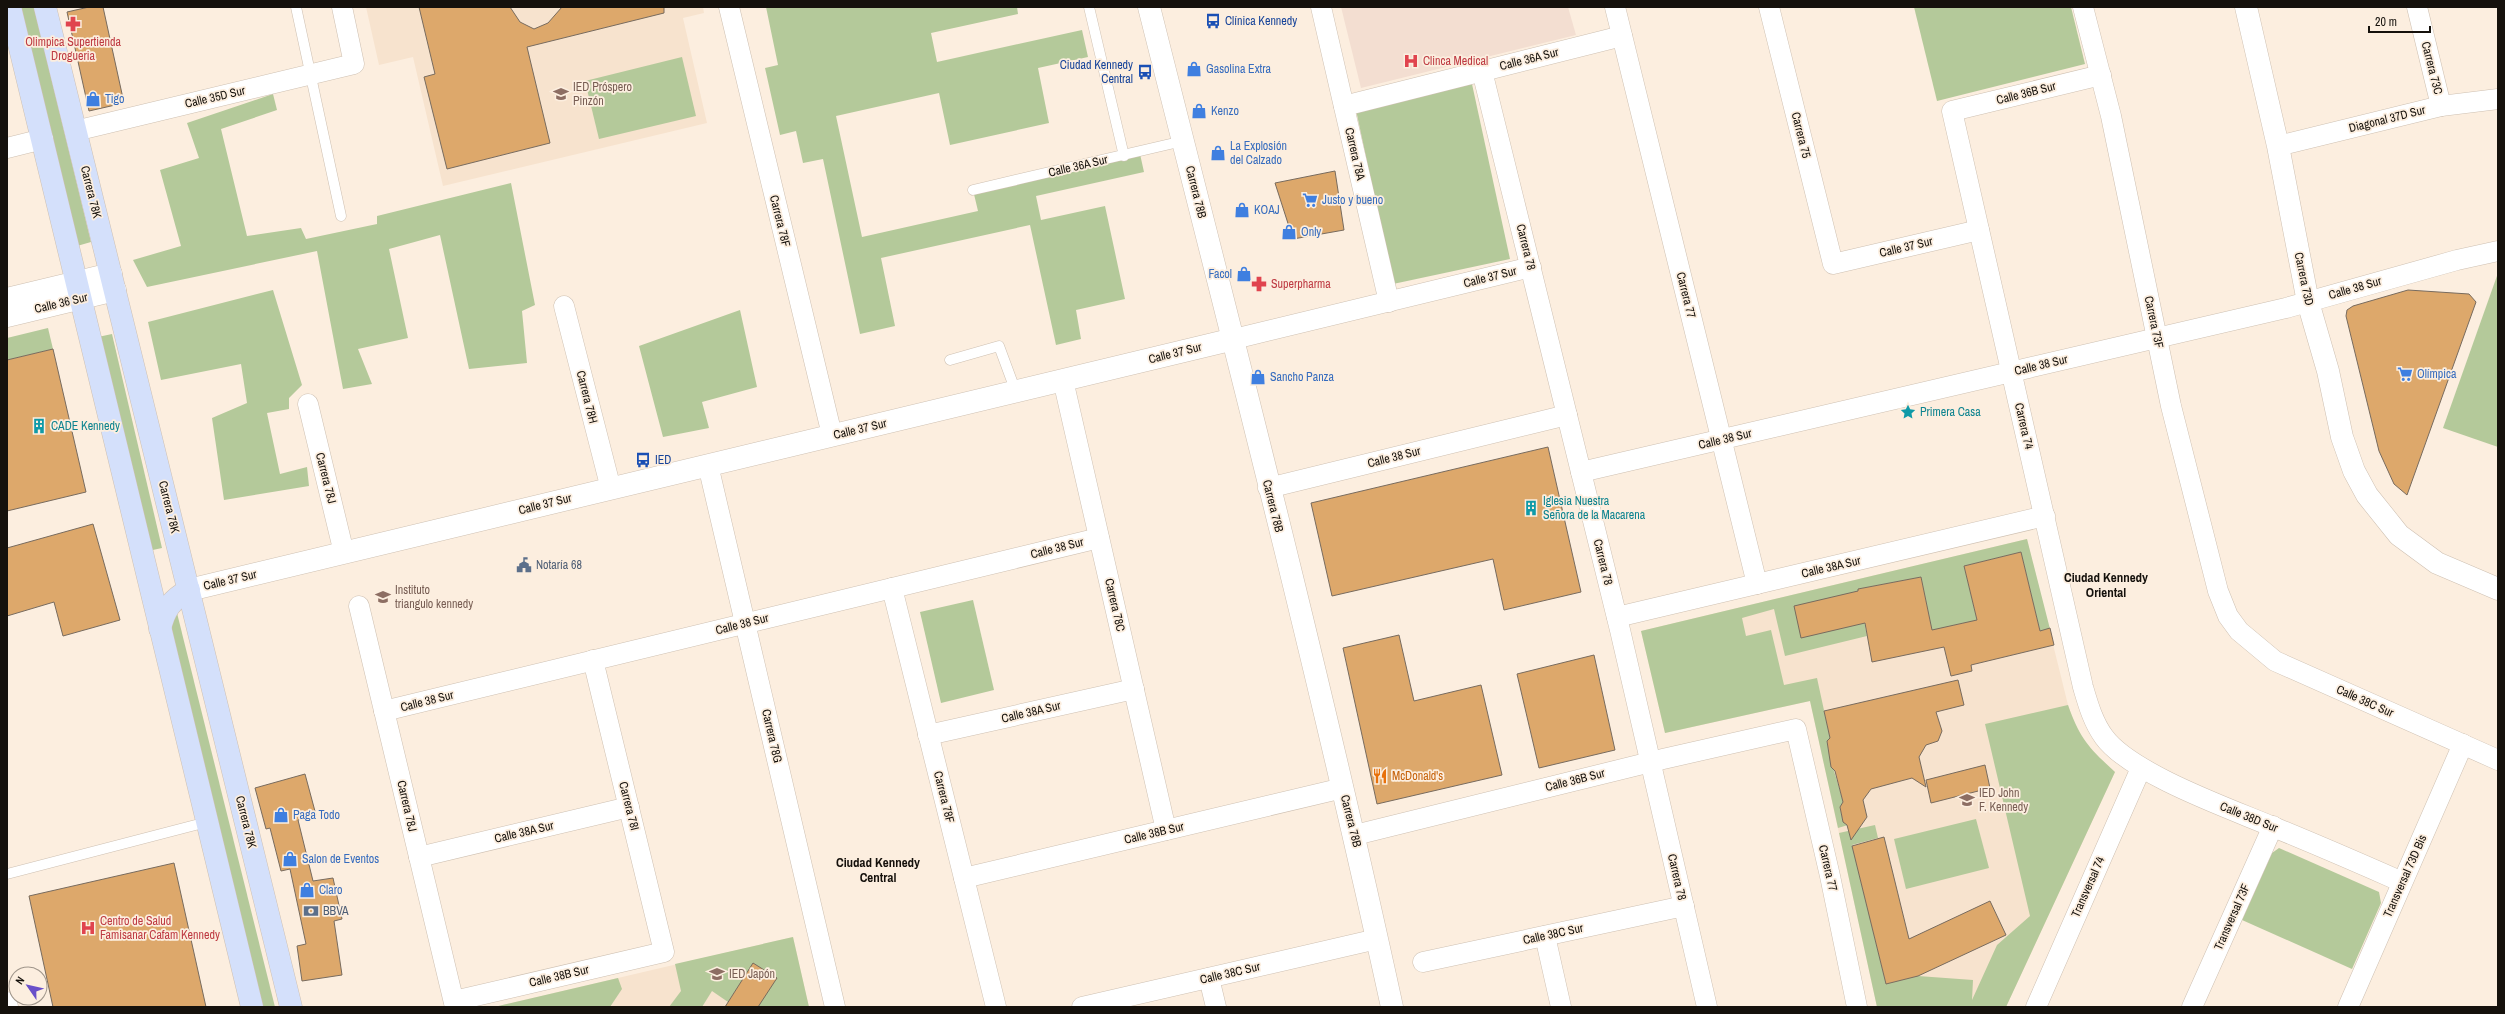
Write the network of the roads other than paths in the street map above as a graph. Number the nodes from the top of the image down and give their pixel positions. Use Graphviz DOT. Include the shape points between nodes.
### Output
graph roads {
  1 [pos="10,7"];
  2 [pos="45,7"];
  3 [pos="296,7"];
  4 [pos="342,7"];
  5 [pos="729,7"];
  6 [pos="1089,7"];
  7 [pos="1149,7"];
  8 [pos="1321,7"];
  9 [pos="1614,7"];
  10 [pos="1769,7"];
  11 [pos="2083,7"];
  12 [pos="2246,7"];
  13 [pos="2417,7"];
  14 [pos="1622,36"];
  15 [pos="1482,71"];
  16 [pos="311,74"];
  17 [pos="2101,75"];
  18 [pos="2498,99"];
  19 [pos="1344,106"];
  20 [pos="2441,106"];
  21 [pos="1952,111"];
  22 [pos="75,130"];
  23 [pos="43,139"];
  24 [pos="1183,141"];
  25 [pos="2278,146"];
  26 [pos="7,148"];
  27 [pos="1124,156"];
  28 [pos="973,190"];
  29 [pos="341,216"];
  30 [pos="1979,230"];
  31 [pos="2498,251"];
  32 [pos="1833,264"];
  33 [pos="1531,267"];
  34 [pos="113,282"];
  35 [pos="80,290"];
  36 [pos="7,299"];
  37 [pos="1389,302"];
  38 [pos="2308,302"];
  39 [pos="564,306"];
  40 [pos="7,316"];
  41 [pos="2157,338"];
  42 [pos="1234,339"];
  43 [pos="950,360"];
  44 [pos="2012,372"];
  45 [pos="1063,380"];
  46 [pos="1016,392"];
  47 [pos="308,404"];
  48 [pos="1567,415"];
  49 [pos="832,436"];
  50 [pos="1721,440"];
  51 [pos="708,465"];
  52 [pos="1581,472"];
  53 [pos="1268,488"];
  54 [pos="611,489"];
  55 [pos="2045,516"];
  56 [pos="1099,538"];
  57 [pos="344,553"];
  58 [pos="1757,584"];
  59 [pos="892,588"];
  60 [pos="2498,589"];
  61 [pos="189,590"];
  62 [pos="359,606"];
  63 [pos="1617,617"];
  64 [pos="745,624"];
  65 [pos="160,629"];
  66 [pos="2239,631"];
  67 [pos="593,660"];
  68 [pos="1134,688"];
  69 [pos="384,711"];
  70 [pos="1796,729"];
  71 [pos="928,735"];
  72 [pos="2104,737"];
  73 [pos="2463,744"];
  74 [pos="2498,760"];
  75 [pos="1651,762"];
  76 [pos="2141,768"];
  77 [pos="1343,788"];
  78 [pos="629,807"];
  79 [pos="207,822"];
  80 [pos="2273,826"];
  81 [pos="1166,830"];
  82 [pos="1355,834"];
  83 [pos="419,856"];
  84 [pos="7,874"];
  85 [pos="964,878"];
  86 [pos="2402,882"];
  87 [pos="1684,906"];
  88 [pos="1545,936"];
  89 [pos="1377,939"];
  90 [pos="664,952"];
  91 [pos="1423,962"];
  92 [pos="1209,978"];
  93 [pos="7,1002"];
  94 [pos="454,1004"];
  95 [pos="8,1007"];
  96 [pos="252,1007"];
  97 [pos="291,1007"];
  98 [pos="836,1007"];
  99 [pos="996,1007"];
  100 [pos="1082,1007"];
  101 [pos="1216,1007"];
  102 [pos="1392,1007"];
  103 [pos="1561,1007"];
  104 [pos="1707,1007"];
  105 [pos="1857,1007"];
  106 [pos="2036,1007"];
  107 [pos="2192,1007"];
  108 [pos="2348,1007"];
  1 -- 23 [label="main road"];
  2 -- 22 [label="main road, Carrera 78K"];
  3 -- 16 [label="lane"];
  4 -- 16 [label="street, Calle 35D Sur" via="354,64"];
  5 -- 49 [label="street, Carrera 78F"];
  6 -- 27 [label="lane"];
  7 -- 24 [label="street, Carrera 78B"];
  8 -- 19 [label="street, Carrera 78A"];
  9 -- 14 [label="street, Carrera 77"];
  10 -- 32 [label="street, Carrera 75"];
  11 -- 17 [label="street, Carrera 73F"];
  12 -- 25 [label="street, Carrera 73D"];
  13 -- 20 [label="street, Carrera 73C"];
  14 -- 15 [label="street, Calle 36A Sur"];
  14 -- 50 [label="street, Carrera 77"];
  15 -- 19 [label="street, Calle 36A Sur"];
  15 -- 33 [label="street, Carrera 78"];
  16 -- 22 [label="street, Calle 35D Sur"];
  16 -- 29 [label="lane"];
  17 -- 21 [label="street, Calle 36B Sur"];
  17 -- 41 [label="street, Carrera 73F"];
  18 -- 20 [label="street, Diagonal 37D Sur"];
  19 -- 37 [label="street, Carrera 78A"];
  20 -- 25 [label="street, Diagonal 37D Sur"];
  21 -- 30 [label="street, Carrera 74"];
  22 -- 34 [label="main road, Carrera 78K"];
  23 -- 26 [label="street"];
  23 -- 35 [label="main road"];
  24 -- 27 [label="lane, Calle 36A Sur"];
  24 -- 42 [label="street, Carrera 78B"];
  25 -- 38 [label="street, Carrera 73D"];
  27 -- 28 [label="lane, Calle 36A Sur"];
  30 -- 32 [label="street, Calle 37 Sur"];
  30 -- 44 [label="street, Carrera 74"];
  31 -- 38 [label="street, Calle 38 Sur"];
  33 -- 37 [label="street, Calle 37 Sur"];
  33 -- 48 [label="street, Carrera 78"];
  34 -- 35 [label="street, Calle 36 Sur"];
  34 -- 61 [label="main road, Carrera 78K"];
  35 -- 36 [label="street, Calle 36 Sur"];
  35 -- 40 [label="street, Calle 36 Sur"];
  35 -- 65 [label="main road"];
  37 -- 42 [label="street, Calle 37 Sur"];
  38 -- 41 [label="street, Calle 38 Sur"];
  38 -- 60 [label="street, Carrera 73D" via="2328,371 2342,437 2354,471 2367,495 2399,535 2437,563"];
  39 -- 54 [label="street, Carrera 78H"];
  41 -- 44 [label="street, Calle 38 Sur"];
  41 -- 66 [label="street, Carrera 73F" via="2171,406 2218,591 2228,616"];
  42 -- 45 [label="street, Calle 37 Sur"];
  42 -- 53 [label="street, Carrera 78B"];
  43 -- 46 [label="lane" via="999,346"];
  44 -- 50 [label="street, Calle 38 Sur"];
  44 -- 55 [label="street, Carrera 74"];
  45 -- 46 [label="street, Calle 37 Sur"];
  45 -- 56 [label="street, Carrera 78C"];
  46 -- 49 [label="street, Calle 37 Sur"];
  47 -- 57 [label="street, Carrera 78J"];
  48 -- 52 [label="street, Carrera 78"];
  48 -- 53 [label="street, Calle 38 Sur"];
  49 -- 51 [label="street, Calle 37 Sur"];
  50 -- 52 [label="street, Calle 38 Sur"];
  50 -- 58 [label="street, Carrera 77"];
  51 -- 54 [label="street, Calle 37 Sur"];
  51 -- 64 [label="street, Carrera 78G"];
  52 -- 63 [label="street, Carrera 78"];
  53 -- 77 [label="street, Carrera 78B"];
  54 -- 57 [label="street, Calle 37 Sur"];
  55 -- 58 [label="street, Calle 38A Sur"];
  55 -- 72 [label="street, Carrera 74" via="2083,687 2092,717"];
  56 -- 59 [label="street, Calle 38 Sur"];
  56 -- 68 [label="street, Carrera 78C"];
  57 -- 61 [label="street, Calle 37 Sur"];
  58 -- 63 [label="street, Calle 38A Sur"];
  59 -- 64 [label="street, Calle 38 Sur"];
  59 -- 71 [label="street, Carrera 78F"];
  61 -- 65 [label="main road" via="169,605"];
  61 -- 97 [label="main road, Carrera 78K"];
  62 -- 69 [label="street, Carrera 78J"];
  63 -- 75 [label="street, Carrera 78"];
  64 -- 67 [label="street, Calle 38 Sur"];
  64 -- 98 [label="street, Carrera 78G"];
  65 -- 79 [label="main road"];
  66 -- 73 [label="street, Calle 38C Sur" via="2275,661"];
  67 -- 69 [label="street, Calle 38 Sur"];
  67 -- 78 [label="street, Carrera 78I"];
  68 -- 71 [label="street, Calle 38A Sur"];
  68 -- 81 [label="street, Carrera 78C"];
  69 -- 83 [label="street, Carrera 78J"];
  70 -- 75 [label="street, Calle 36B Sur"];
  70 -- 105 [label="street, Carrera 77"];
  71 -- 85 [label="street, Carrera 78F"];
  72 -- 76 [label="street, Calle 38D Sur"];
  73 -- 74 [label="street, Calle 38C Sur"];
  73 -- 86 [label="street, Transversal 73D Bis"];
  75 -- 82 [label="street, Calle 36B Sur"];
  75 -- 87 [label="street, Carrera 78"];
  76 -- 80 [label="street, Calle 38D Sur" via="2212,802"];
  76 -- 106 [label="street, Transversal 74"];
  77 -- 81 [label="street, Calle 38B Sur"];
  77 -- 82 [label="street, Carrera 78B"];
  78 -- 83 [label="street, Calle 38A Sur"];
  78 -- 90 [label="street, Carrera 78I"];
  79 -- 84 [label="lane"];
  79 -- 96 [label="main road"];
  80 -- 86 [label="street, Calle 38D Sur"];
  80 -- 107 [label="street, Transversal 73F"];
  81 -- 85 [label="street, Calle 38B Sur"];
  82 -- 89 [label="street, Carrera 78B"];
  83 -- 94 [label="street, Carrera 78J"];
  85 -- 99 [label="street, Carrera 78F"];
  86 -- 108 [label="street, Transversal 73D Bis"];
  87 -- 88 [label="street, Calle 38C Sur"];
  87 -- 104 [label="street, Carrera 78"];
  88 -- 91 [label="street, Calle 38C Sur"];
  88 -- 103 [label="street"];
  89 -- 92 [label="street, Calle 38C Sur"];
  89 -- 102 [label="street, Carrera 78B"];
  90 -- 94 [label="street, Calle 38B Sur"];
  92 -- 100 [label="street, Calle 38C Sur"];
  92 -- 101 [label="street"];
  93 -- 95 [label="street"];
}
